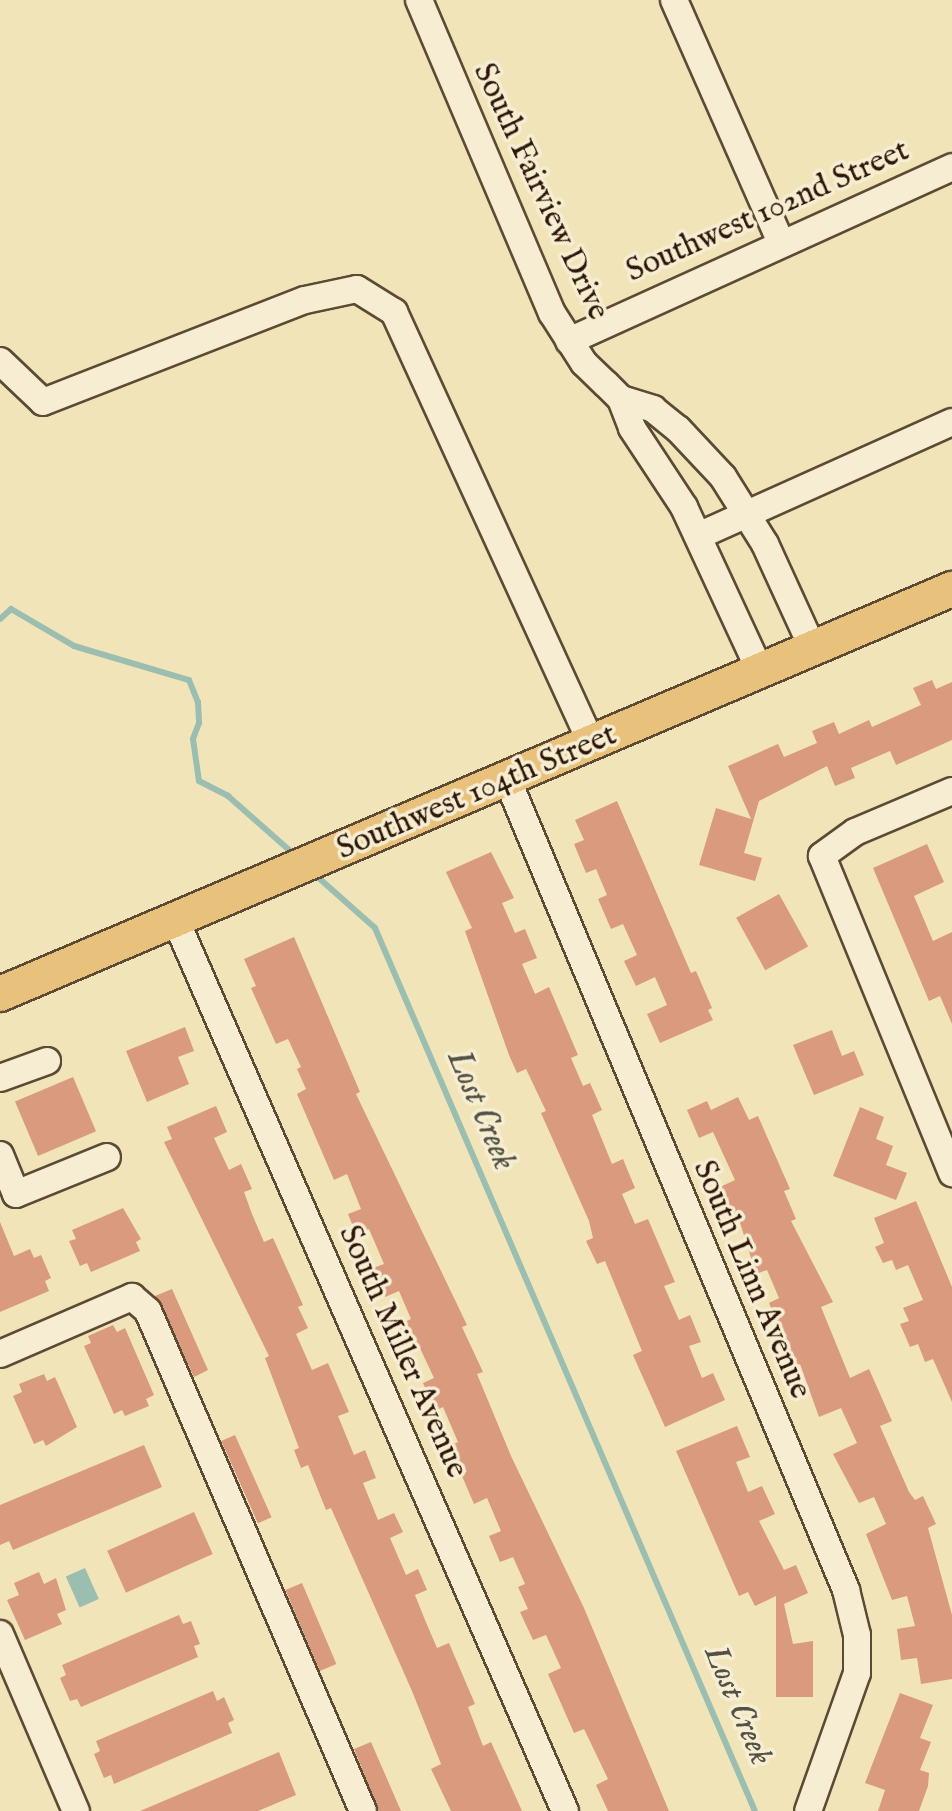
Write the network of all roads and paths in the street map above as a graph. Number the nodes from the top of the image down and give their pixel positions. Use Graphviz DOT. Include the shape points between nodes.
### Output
graph roads {
  1 [pos="419,0"];
  2 [pos="674,0"];
  3 [pos="952,167"];
  4 [pos="781,243"];
  5 [pos="569,341"];
  6 [pos="0,361"];
  7 [pos="621,399"];
  8 [pos="952,422"];
  9 [pos="747,513"];
  10 [pos="698,536"];
  11 [pos="952,589"];
  12 [pos="813,649"];
  13 [pos="760,671"];
  14 [pos="592,744"];
  15 [pos="508,781"];
  16 [pos="952,791"];
  17 [pos="176,921"];
  18 [pos="0,994"];
  19 [pos="47,1061"];
  20 [pos="0,1078"];
  21 [pos="0,1155"];
  22 [pos="107,1157"];
  23 [pos="952,1173"];
  24 [pos="0,1354"];
  25 [pos="1,1640"];
  26 [pos="76,1811"];
  27 [pos="363,1811"];
  28 [pos="565,1811"];
  29 [pos="808,1811"];
  1 -- 5 [label="street, South Fairview Drive" via="522,247"];
  2 -- 4 [label="street"];
  3 -- 4 [label="street, Southwest 102nd Street"];
  4 -- 5 [label="street, Southwest 102nd Street"];
  5 -- 7 [label="street, South Fairview Drive"];
  6 -- 14 [label="street" via="43,402 305,300 357,289 394,312"];
  7 -- 9 [label="street, South Fairview Drive" via="653,409 678,429 723,477"];
  7 -- 10 [label="street, South Fairview Drive" via="632,428"];
  8 -- 9 [label="street"];
  9 -- 10 [label="street"];
  9 -- 12 [label="street, South Fairview Drive"];
  10 -- 13 [label="street, South Fairview Drive"];
  11 -- 12 [label="main road, Southwest 104th Street"];
  12 -- 13 [label="main road, Southwest 104th Street"];
  13 -- 14 [label="main road, Southwest 104th Street"];
  14 -- 15 [label="main road, Southwest 104th Street"];
  15 -- 17 [label="main road, Southwest 104th Street"];
  15 -- 29 [label="street, South Linn Avenue" via="846,1590 857,1635 857,1673"];
  16 -- 23 [label="street" via="855,832 822,856"];
  17 -- 18 [label="main road, Southwest 104th Street"];
  17 -- 28 [label="street, South Miller Avenue"];
  19 -- 20 [label="street"];
  21 -- 22 [label="street" via="16,1194"];
  24 -- 27 [label="street" via="132,1297 148,1311"];
  25 -- 26 [label="street"];
}
